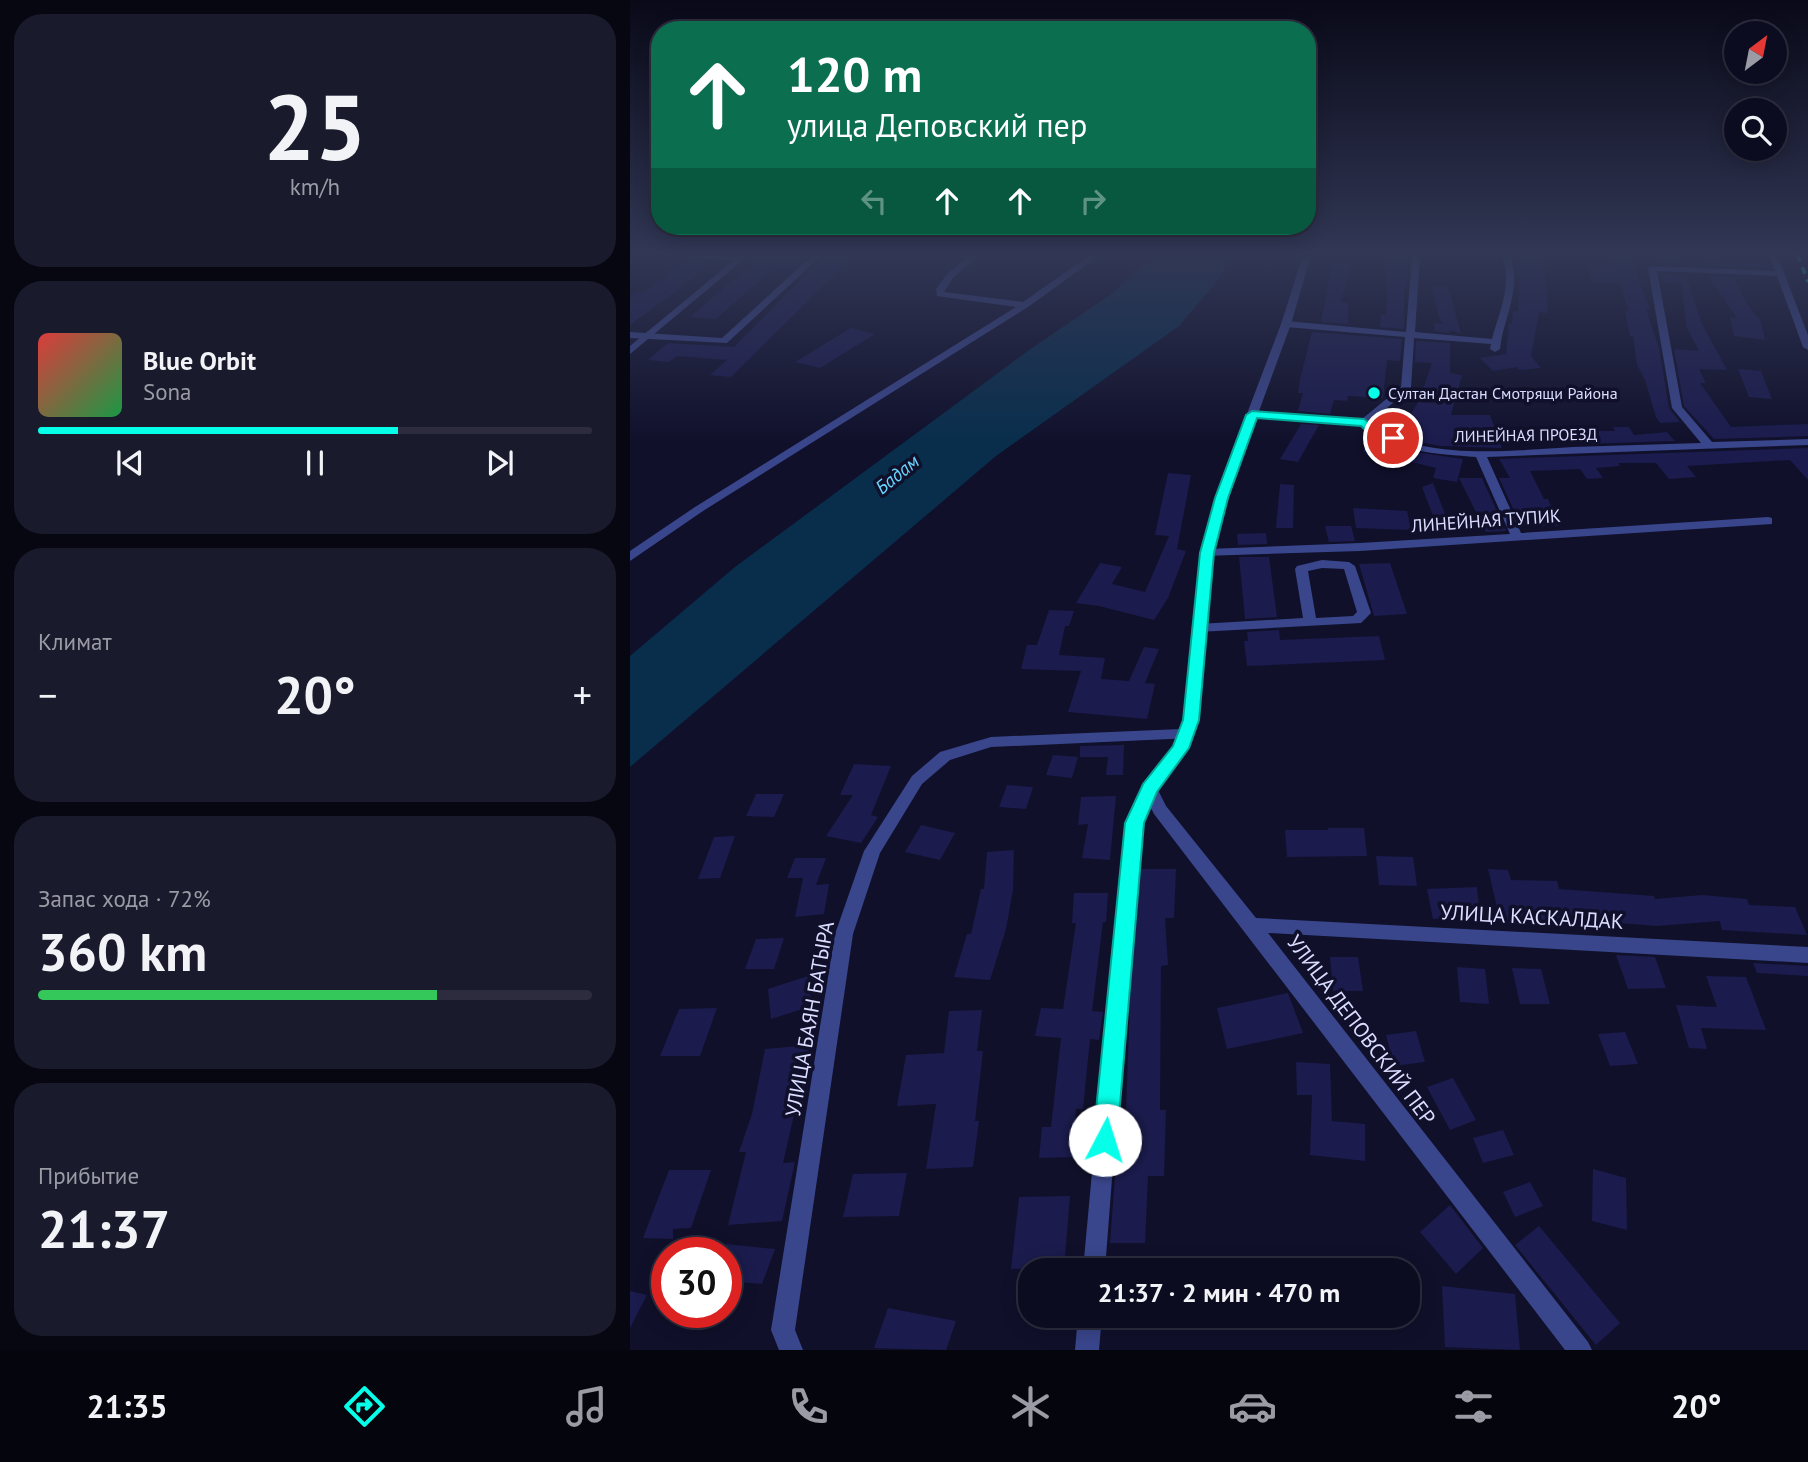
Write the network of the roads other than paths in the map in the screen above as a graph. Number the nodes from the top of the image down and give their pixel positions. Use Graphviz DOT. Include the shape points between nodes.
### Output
graph roads {
  1 [pos="671,318"];
  2 [pos="749,318"];
  3 [pos="1004,318"];
  4 [pos="1288,318"];
  5 [pos="1411,318"];
  6 [pos="1503,318"];
  7 [pos="1661,318"];
  8 [pos="1796,318"];
  9 [pos="1286,324"];
  10 [pos="630,335"];
  11 [pos="1410,335"];
  12 [pos="648,337"];
  13 [pos="1808,347"];
  14 [pos="630,351"];
  15 [pos="1252,415"];
  16 [pos="1364,422"];
  17 [pos="1808,442"];
  18 [pos="1709,446"];
  19 [pos="1480,454"];
  20 [pos="1768,521"];
  21 [pos="1517,537"];
  22 [pos="1207,553"];
  23 [pos="630,557"];
  24 [pos="1310,622"];
  25 [pos="1198,628"];
  26 [pos="1187,734"];
  27 [pos="1150,789"];
  28 [pos="1254,925"];
  29 [pos="1808,955"];
  30 [pos="1095,1258"];
  31 [pos="1089,1328"];
  32 [pos="791,1350"];
  33 [pos="1087,1350"];
  34 [pos="1580,1350"];
  1 -- 12 [label="street"];
  2 -- 12 [label="street" via="724,341"];
  3 -- 23 [label="street"];
  4 -- 9 [label="street"];
  5 -- 11 [label="street"];
  6 -- 11 [label="street" via="1495,346"];
  7 -- 18 [label="street" via="1677,408"];
  8 -- 13 [label="street"];
  9 -- 11 [label="street"];
  9 -- 15 [label="street"];
  10 -- 12 [label="street"];
  11 -- 16 [label="street" via="1406,388"];
  12 -- 14 [label="street"];
  15 -- 16 [label="street, ЛИНЕЙНАЯ ПРОЕЗД"];
  15 -- 22 [label="street" via="1221,498"];
  16 -- 19 [label="street, ЛИНЕЙНАЯ ПРОЕЗД" via="1372,431 1414,445"];
  17 -- 18 [label="street, ЛИНЕЙНАЯ ПРОЕЗД"];
  18 -- 19 [label="street, ЛИНЕЙНАЯ ПРОЕЗД"];
  19 -- 21 [label="street"];
  20 -- 21 [label="street, ЛИНЕЙНАЯ ТУПИК"];
  21 -- 22 [label="street, ЛИНЕЙНАЯ ТУПИК"];
  22 -- 25 [label="street"];
  24 -- 24 [label="street" via="1356,620 1364,613 1349,566 1322,564 1301,569"];
  24 -- 25 [label="street"];
  25 -- 26 [label="street"];
  26 -- 27 [label="street"];
  26 -- 32 [label="street, УЛИЦА БАЯН БАТЫРА" via="991,742 945,756 917,780 872,851 844,934 783,1330"];
  27 -- 28 [label="street, УЛИЦА ДЕПОВСКИЙ ПЕР" via="1160,810"];
  27 -- 30 [label="street" via="1135,823 1127,878"];
  28 -- 29 [label="street, УЛИЦА КАСКАЛДАК"];
  28 -- 34 [label="street, УЛИЦА ДЕПОВСКИЙ ПЕР"];
  31 -- 33 [label="street"];
}
